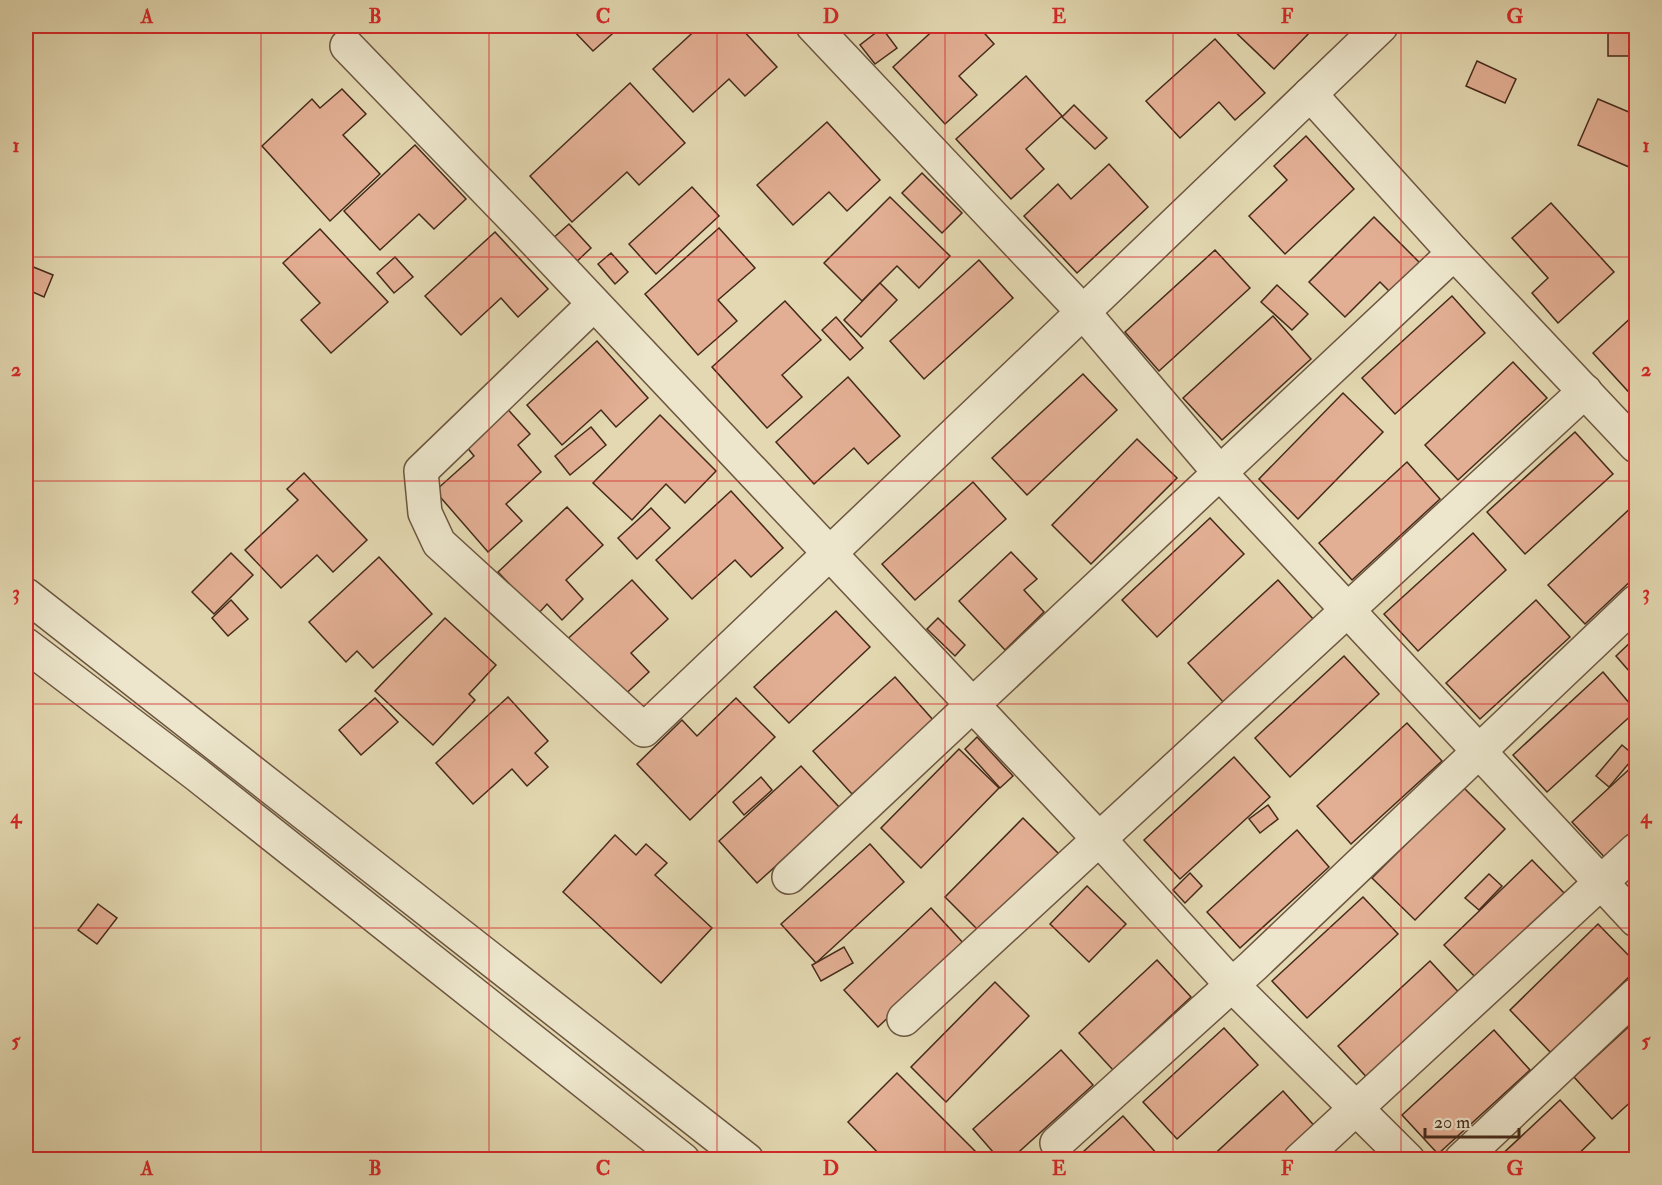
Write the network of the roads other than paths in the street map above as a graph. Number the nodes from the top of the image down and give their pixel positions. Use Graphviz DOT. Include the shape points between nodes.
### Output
graph roads {
  1 [pos="813,26"];
  2 [pos="1381,26"];
  3 [pos="347,46"];
  4 [pos="1310,94"];
  5 [pos="1454,253"];
  6 [pos="594,304"];
  7 [pos="1083,312"];
  8 [pos="1586,391"];
  9 [pos="1636,446"];
  10 [pos="1220,472"];
  11 [pos="830,553"];
  12 [pos="26,595"];
  13 [pos="1636,602"];
  14 [pos="1347,610"];
  15 [pos="26,645"];
  16 [pos="972,705"];
  17 [pos="1479,753"];
  18 [pos="1100,839"];
  19 [pos="1636,850"];
  20 [pos="789,877"];
  21 [pos="1601,883"];
  22 [pos="1636,920"];
  23 [pos="1232,985"];
  24 [pos="1636,995"];
  25 [pos="904,1019"];
  26 [pos="1356,1108"];
  27 [pos="1057,1143"];
  28 [pos="683,1160"];
  29 [pos="747,1160"];
  30 [pos="1300,1160"];
  31 [pos="1408,1160"];
  32 [pos="1461,1160"];
  1 -- 7 [label="street"];
  2 -- 4 [label="street"];
  3 -- 6 [label="street"];
  4 -- 5 [label="street"];
  4 -- 7 [label="street"];
  5 -- 8 [label="street"];
  5 -- 10 [label="street"];
  6 -- 11 [label="street"];
  6 -- 11 [label="street" via="421,471 425,513 439,543 644,730"];
  7 -- 10 [label="street"];
  7 -- 11 [label="street"];
  8 -- 9 [label="street"];
  8 -- 14 [label="street"];
  10 -- 14 [label="street"];
  10 -- 16 [label="street"];
  11 -- 16 [label="street"];
  12 -- 29 [label="street"];
  13 -- 17 [label="street"];
  14 -- 17 [label="street"];
  14 -- 18 [label="street"];
  15 -- 28 [label="street" via="196,774"];
  16 -- 18 [label="street"];
  16 -- 20 [label="street"];
  17 -- 21 [label="street"];
  17 -- 23 [label="street"];
  18 -- 23 [label="street"];
  18 -- 25 [label="street"];
  19 -- 21 [label="street"];
  21 -- 22 [label="street"];
  21 -- 26 [label="street"];
  23 -- 26 [label="street"];
  23 -- 27 [label="street"];
  24 -- 32 [label="street"];
  26 -- 30 [label="street"];
  26 -- 31 [label="street"];
}
